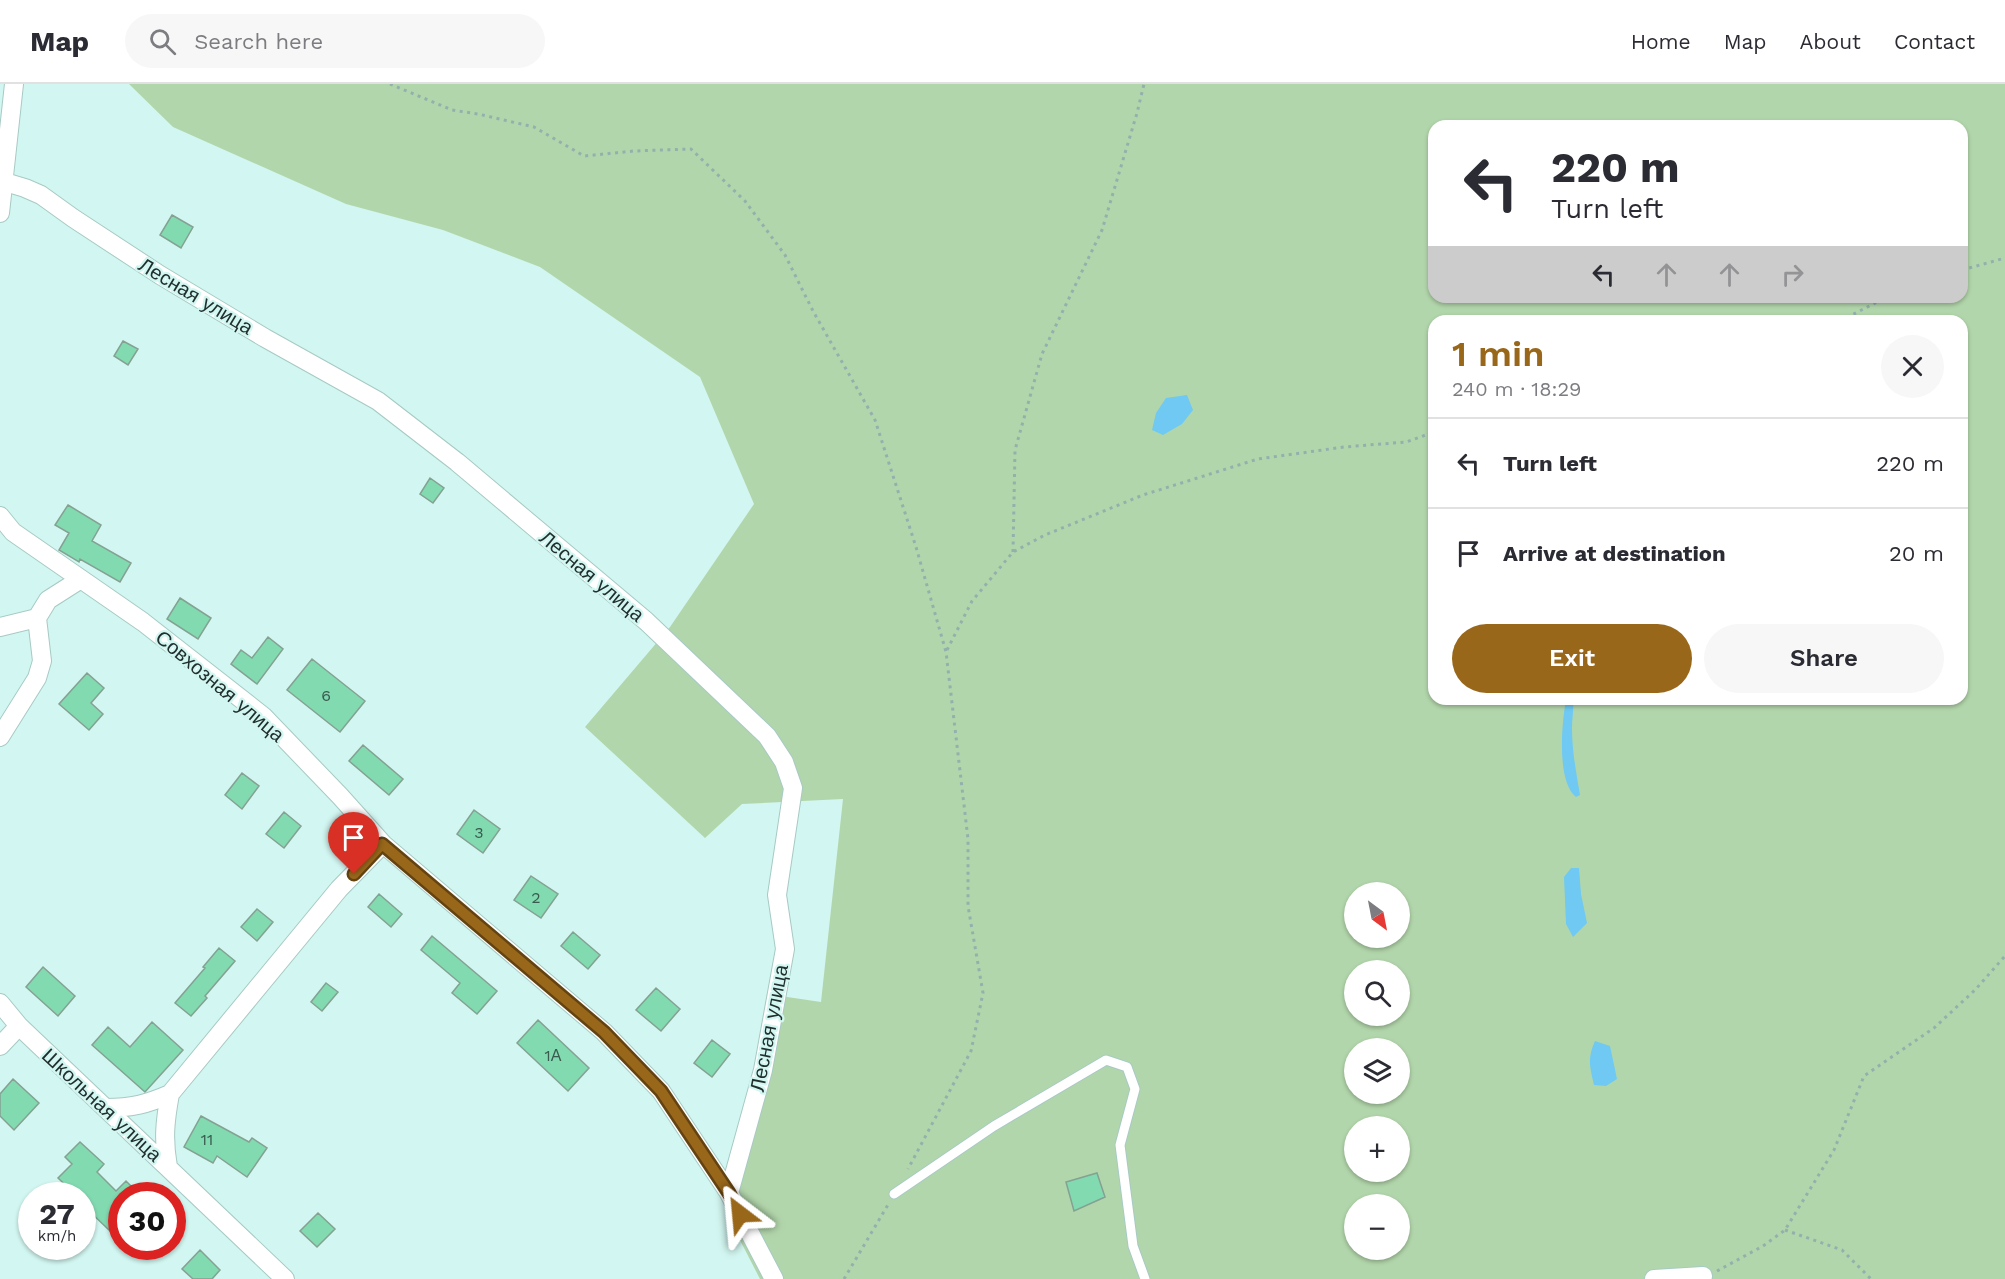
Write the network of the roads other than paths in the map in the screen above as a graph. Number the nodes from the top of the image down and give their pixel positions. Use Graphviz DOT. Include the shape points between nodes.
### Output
graph roads {
  1 [pos="14,84"];
  2 [pos="5,182"];
  3 [pos="0,213"];
  4 [pos="0,516"];
  5 [pos="81,579"];
  6 [pos="37,618"];
  7 [pos="0,627"];
  8 [pos="0,737"];
  9 [pos="382,844"];
  10 [pos="0,1003"];
  11 [pos="19,1026"];
  12 [pos="0,1047"];
  13 [pos="170,1094"];
  14 [pos="106,1108"];
  15 [pos="168,1167"];
  16 [pos="729,1193"];
  17 [pos="894,1194"];
  18 [pos="1703,1276"];
  19 [pos="285,1279"];
  20 [pos="774,1279"];
  21 [pos="1145,1279"];
  22 [pos="1654,1279"];
  1 -- 2 [label="street"];
  2 -- 3 [label="street"];
  2 -- 16 [label="street, Лесная улица" via="41,195 160,275 378,401 646,621 767,736 784,762 793,788 777,895 785,949 763,1070"];
  4 -- 5 [label="street, Совхозная улица" via="13,532"];
  5 -- 6 [label="street" via="48,600"];
  5 -- 9 [label="street, Совхозная улица" via="263,716"];
  6 -- 7 [label="street"];
  6 -- 8 [label="street" via="40,669"];
  9 -- 13 [label="street" via="339,889"];
  9 -- 16 [label="street, Совхозная улица" via="604,1032 661,1091"];
  10 -- 11 [label="street, Школьная улица"];
  11 -- 12 [label="street"];
  11 -- 14 [label="street, Школьная улица"];
  13 -- 14 [label="street" via="145,1105"];
  13 -- 15 [label="street" via="164,1128"];
  14 -- 15 [label="street, Школьная улица"];
  15 -- 19 [label="street, Школьная улица"];
  16 -- 20 [label="street, Совхозная улица"];
  17 -- 21 [label="lane" via="994,1126 1106,1060 1127,1068 1135,1089 1120,1145 1133,1246"];
  18 -- 22 [label="street"];
}
